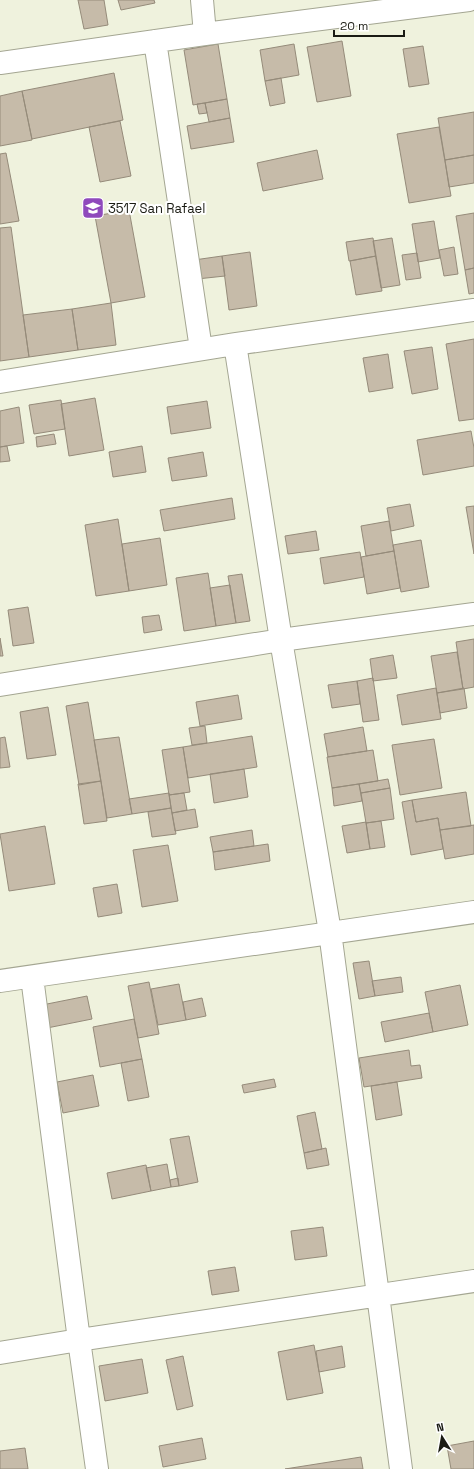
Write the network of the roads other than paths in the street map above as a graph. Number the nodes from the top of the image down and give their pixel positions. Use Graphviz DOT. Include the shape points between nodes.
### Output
graph roads {
  1 [pos="202,0"];
  2 [pos="469,0"];
  3 [pos="205,34"];
  4 [pos="155,41"];
  5 [pos="0,64"];
  6 [pos="474,310"];
  7 [pos="234,344"];
  8 [pos="200,349"];
  9 [pos="0,382"];
  10 [pos="474,614"];
  11 [pos="281,640"];
  12 [pos="0,685"];
  13 [pos="474,912"];
  14 [pos="330,932"];
  15 [pos="32,977"];
  16 [pos="0,981"];
  17 [pos="474,1281"];
  18 [pos="378,1295"];
  19 [pos="79,1340"];
  20 [pos="0,1353"];
  21 [pos="97,1469"];
  22 [pos="401,1469"];
  1 -- 3 [label="street"];
  2 -- 3 [label="street"];
  3 -- 4 [label="street"];
  4 -- 5 [label="street"];
  4 -- 8 [label="street"];
  6 -- 7 [label="street"];
  7 -- 8 [label="street"];
  7 -- 11 [label="street"];
  8 -- 9 [label="street"];
  10 -- 11 [label="street"];
  11 -- 12 [label="street"];
  11 -- 14 [label="street"];
  13 -- 14 [label="street"];
  14 -- 15 [label="street"];
  14 -- 18 [label="street"];
  15 -- 16 [label="street"];
  15 -- 19 [label="street"];
  17 -- 18 [label="street"];
  18 -- 19 [label="street"];
  18 -- 22 [label="street"];
  19 -- 20 [label="street"];
  19 -- 21 [label="street"];
}
